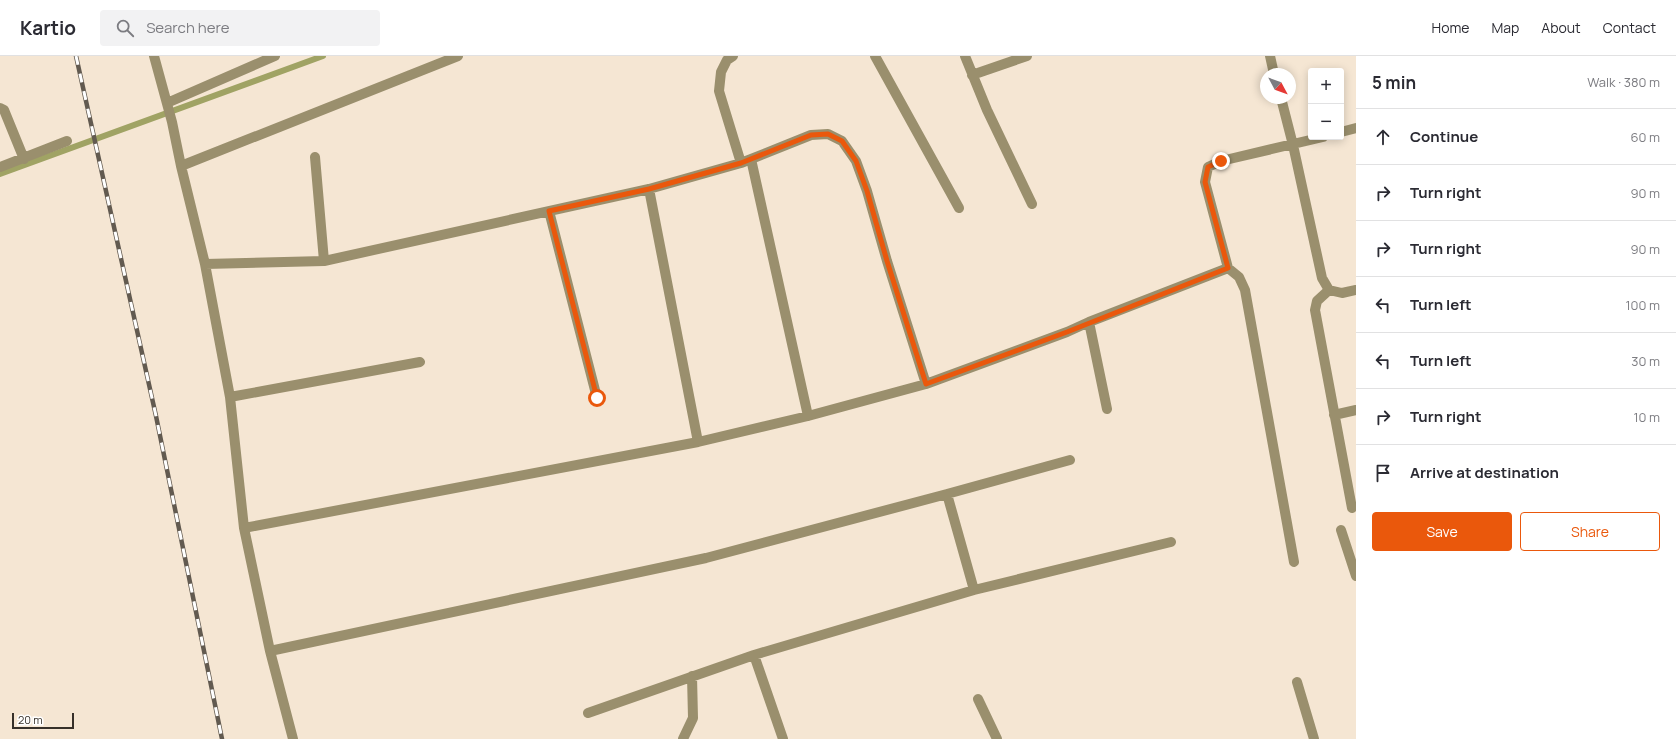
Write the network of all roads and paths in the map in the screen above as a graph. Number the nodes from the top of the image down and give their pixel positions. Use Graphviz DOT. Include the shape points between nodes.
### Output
graph roads {
  1 [pos="154,56"];
  2 [pos="275,56"];
  3 [pos="458,56"];
  4 [pos="733,56"];
  5 [pos="875,56"];
  6 [pos="965,56"];
  7 [pos="1027,56"];
  8 [pos="1270,56"];
  9 [pos="1273,68"];
  10 [pos="972,75"];
  11 [pos="167,103"];
  12 [pos="1283,104"];
  13 [pos="0,108"];
  14 [pos="1356,128"];
  15 [pos="1344,131"];
  16 [pos="67,140"];
  17 [pos="1312,140"];
  18 [pos="1293,145"];
  19 [pos="315,157"];
  20 [pos="24,159"];
  21 [pos="751,159"];
  22 [pos="741,163"];
  23 [pos="180,166"];
  24 [pos="0,168"];
  25 [pos="649,189"];
  26 [pos="1032,204"];
  27 [pos="959,208"];
  28 [pos="549,211"];
  29 [pos="324,261"];
  30 [pos="204,264"];
  31 [pos="1228,268"];
  32 [pos="1329,290"];
  33 [pos="1356,290"];
  34 [pos="1089,322"];
  35 [pos="420,362"];
  36 [pos="926,384"];
  37 [pos="230,397"];
  38 [pos="597,398"];
  39 [pos="1107,409"];
  40 [pos="1356,410"];
  41 [pos="808,416"];
  42 [pos="1334,416"];
  43 [pos="698,442"];
  44 [pos="1070,460"];
  45 [pos="947,494"];
  46 [pos="1352,508"];
  47 [pos="244,528"];
  48 [pos="1341,530"];
  49 [pos="1171,542"];
  50 [pos="1294,562"];
  51 [pos="1356,576"];
  52 [pos="974,590"];
  53 [pos="270,651"];
  54 [pos="754,655"];
  55 [pos="692,676"];
  56 [pos="1297,682"];
  57 [pos="978,699"];
  58 [pos="588,713"];
  59 [pos="293,739"];
  60 [pos="683,739"];
  61 [pos="783,739"];
  62 [pos="997,739"];
  63 [pos="1314,739"];
  1 -- 11 [label="street"];
  2 -- 11 [label="street"];
  3 -- 23 [label="street"];
  4 -- 22 [label="street" via="727,60 721,72 719,91"];
  5 -- 27 [label="street"];
  6 -- 10 [label="street"];
  7 -- 10 [label="street"];
  8 -- 9 [label="street"];
  10 -- 26 [label="street"];
  11 -- 23 [label="street"];
  12 -- 18 [label="street"];
  13 -- 20 [label="street" via="4,110"];
  14 -- 15 [label="street"];
  16 -- 20 [label="street"];
  17 -- 18 [label="street"];
  18 -- 31 [label="street" via="1221,161 1208,167 1205,182"];
  18 -- 32 [label="street" via="1322,278"];
  19 -- 29 [label="street"];
  20 -- 24 [label="street"];
  21 -- 22 [label="street"];
  21 -- 36 [label="street" via="811,135 828,134 842,141 856,161 867,191"];
  21 -- 41 [label="street"];
  22 -- 25 [label="street"];
  23 -- 30 [label="street"];
  25 -- 28 [label="street"];
  25 -- 43 [label="street"];
  28 -- 29 [label="street"];
  28 -- 38 [label="street"];
  29 -- 30 [label="street"];
  30 -- 37 [label="street"];
  31 -- 34 [label="street"];
  31 -- 50 [label="street" via="1239,277 1245,290"];
  32 -- 33 [label="street" via="1342,293"];
  32 -- 42 [label="street" via="1317,301 1315,310"];
  34 -- 36 [label="street"];
  34 -- 39 [label="street"];
  35 -- 37 [label="street"];
  36 -- 41 [label="street"];
  37 -- 47 [label="street"];
  40 -- 42 [label="street"];
  41 -- 43 [label="street"];
  42 -- 46 [label="street"];
  43 -- 47 [label="street"];
  44 -- 45 [label="street"];
  45 -- 52 [label="street"];
  45 -- 53 [label="street" via="706,558"];
  47 -- 53 [label="street"];
  48 -- 51 [label="street"];
  49 -- 52 [label="street"];
  52 -- 54 [label="street"];
  53 -- 59 [label="street"];
  54 -- 55 [label="street"];
  54 -- 61 [label="street"];
  55 -- 58 [label="street"];
  55 -- 60 [label="street" via="693,718"];
  56 -- 63 [label="street"];
  57 -- 62 [label="street"];
}
